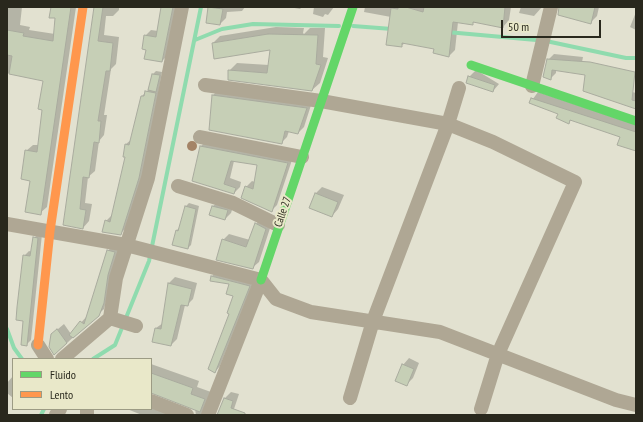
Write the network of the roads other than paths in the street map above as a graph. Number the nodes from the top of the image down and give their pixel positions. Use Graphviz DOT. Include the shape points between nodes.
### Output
graph roads {
  1 [pos="83,7"];
  2 [pos="182,7"];
  3 [pos="353,7"];
  4 [pos="551,7"];
  5 [pos="471,64"];
  6 [pos="205,85"];
  7 [pos="532,86"];
  8 [pos="459,88"];
  9 [pos="321,101"];
  10 [pos="636,121"];
  11 [pos="448,124"];
  12 [pos="200,137"];
  13 [pos="302,157"];
  14 [pos="178,186"];
  15 [pos="7,224"];
  16 [pos="278,225"];
  17 [pos="50,231"];
  18 [pos="131,247"];
  19 [pos="261,280"];
  20 [pos="110,318"];
  21 [pos="373,321"];
  22 [pos="136,326"];
  23 [pos="38,346"];
  24 [pos="498,354"];
  25 [pos="46,358"];
  26 [pos="63,358"];
  27 [pos="350,398"];
  28 [pos="152,401"];
  29 [pos="636,406"];
  30 [pos="481,409"];
  31 [pos="187,415"];
  32 [pos="208,415"];
  1 -- 17 [label="street"];
  2 -- 18 [label="street" via="148,178"];
  3 -- 9 [label="street, Calle 27"];
  4 -- 7 [label="street"];
  5 -- 7 [label="street"];
  6 -- 9 [label="street"];
  7 -- 10 [label="street"];
  8 -- 11 [label="street"];
  9 -- 11 [label="street"];
  9 -- 13 [label="street, Calle 27"];
  11 -- 21 [label="street"];
  11 -- 24 [label="street" via="493,142 575,182"];
  12 -- 13 [label="street"];
  13 -- 16 [label="street, Calle 27"];
  14 -- 16 [label="street" via="233,203"];
  15 -- 17 [label="street"];
  16 -- 19 [label="street, Calle 27"];
  17 -- 18 [label="street"];
  17 -- 23 [label="street"];
  18 -- 19 [label="street"];
  18 -- 20 [label="street" via="116,278"];
  19 -- 21 [label="street" via="276,299 311,312"];
  19 -- 32 [label="street, Calle 27"];
  20 -- 22 [label="street"];
  20 -- 26 [label="street"];
  21 -- 24 [label="street" via="440,332"];
  21 -- 27 [label="street"];
  23 -- 25 [label="street"];
  24 -- 29 [label="street"];
  24 -- 30 [label="street"];
  28 -- 31 [label="street"];
}
